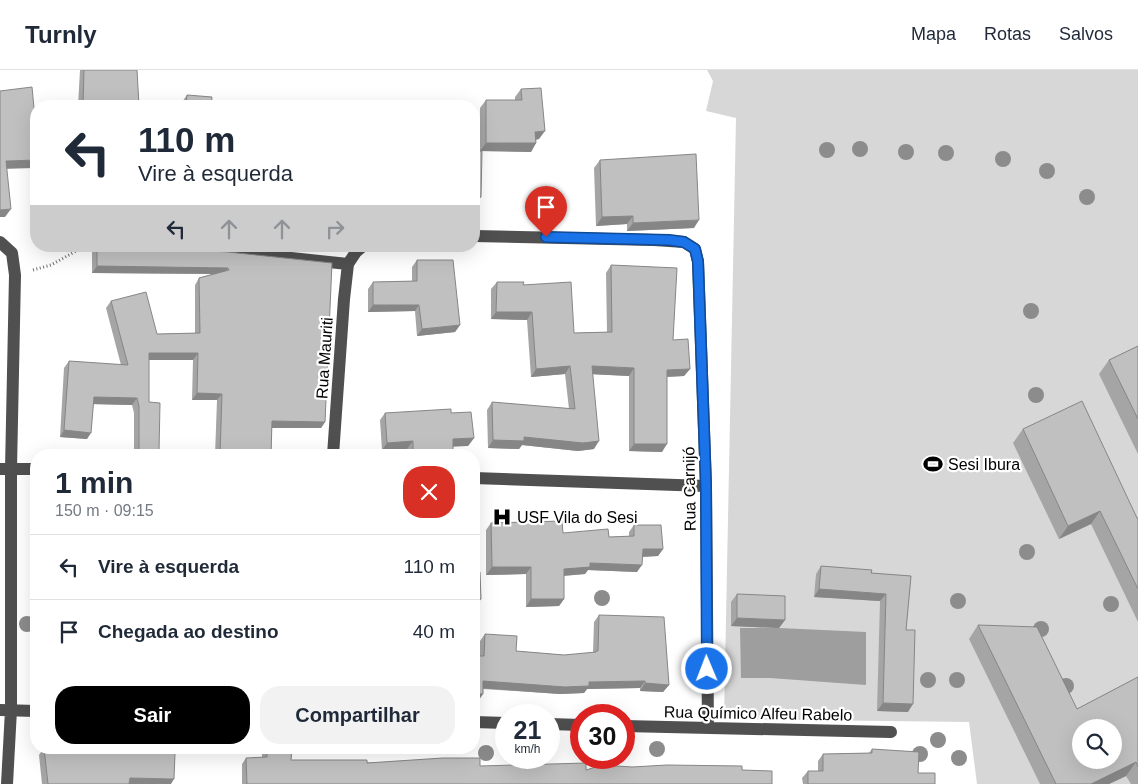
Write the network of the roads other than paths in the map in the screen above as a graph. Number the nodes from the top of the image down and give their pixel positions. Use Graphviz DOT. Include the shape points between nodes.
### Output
graph roads {
  1 [pos="480,236"];
  2 [pos="0,242"];
  3 [pos="234,252"];
  4 [pos="356,252"];
  5 [pos="348,264"];
  6 [pos="333,449"];
  7 [pos="6,469"];
  8 [pos="30,469"];
  9 [pos="480,478"];
  10 [pos="706,486"];
  11 [pos="6,710"];
  12 [pos="30,711"];
  13 [pos="480,722"];
  14 [pos="495,723"];
  15 [pos="635,726"];
  16 [pos="708,728"];
  17 [pos="890,732"];
  18 [pos="7,784"];
  1 -- 10 [label="street, Rua Carnijó" via="654,240 684,242 695,249"];
  2 -- 7 [label="street" via="12,253 15,263"];
  3 -- 5 [label="street"];
  4 -- 5 [label="street"];
  5 -- 6 [label="street, Rua Mauriti"];
  7 -- 8 [label="street"];
  7 -- 11 [label="street"];
  9 -- 10 [label="street"];
  10 -- 16 [label="street, Rua Carnijó"];
  11 -- 12 [label="street"];
  11 -- 18 [label="street"];
  13 -- 14 [label="street"];
  15 -- 16 [label="street, Rua Químico Alfeu Rabelo"];
  16 -- 17 [label="street, Rua Químico Alfeu Rabelo"];
}
